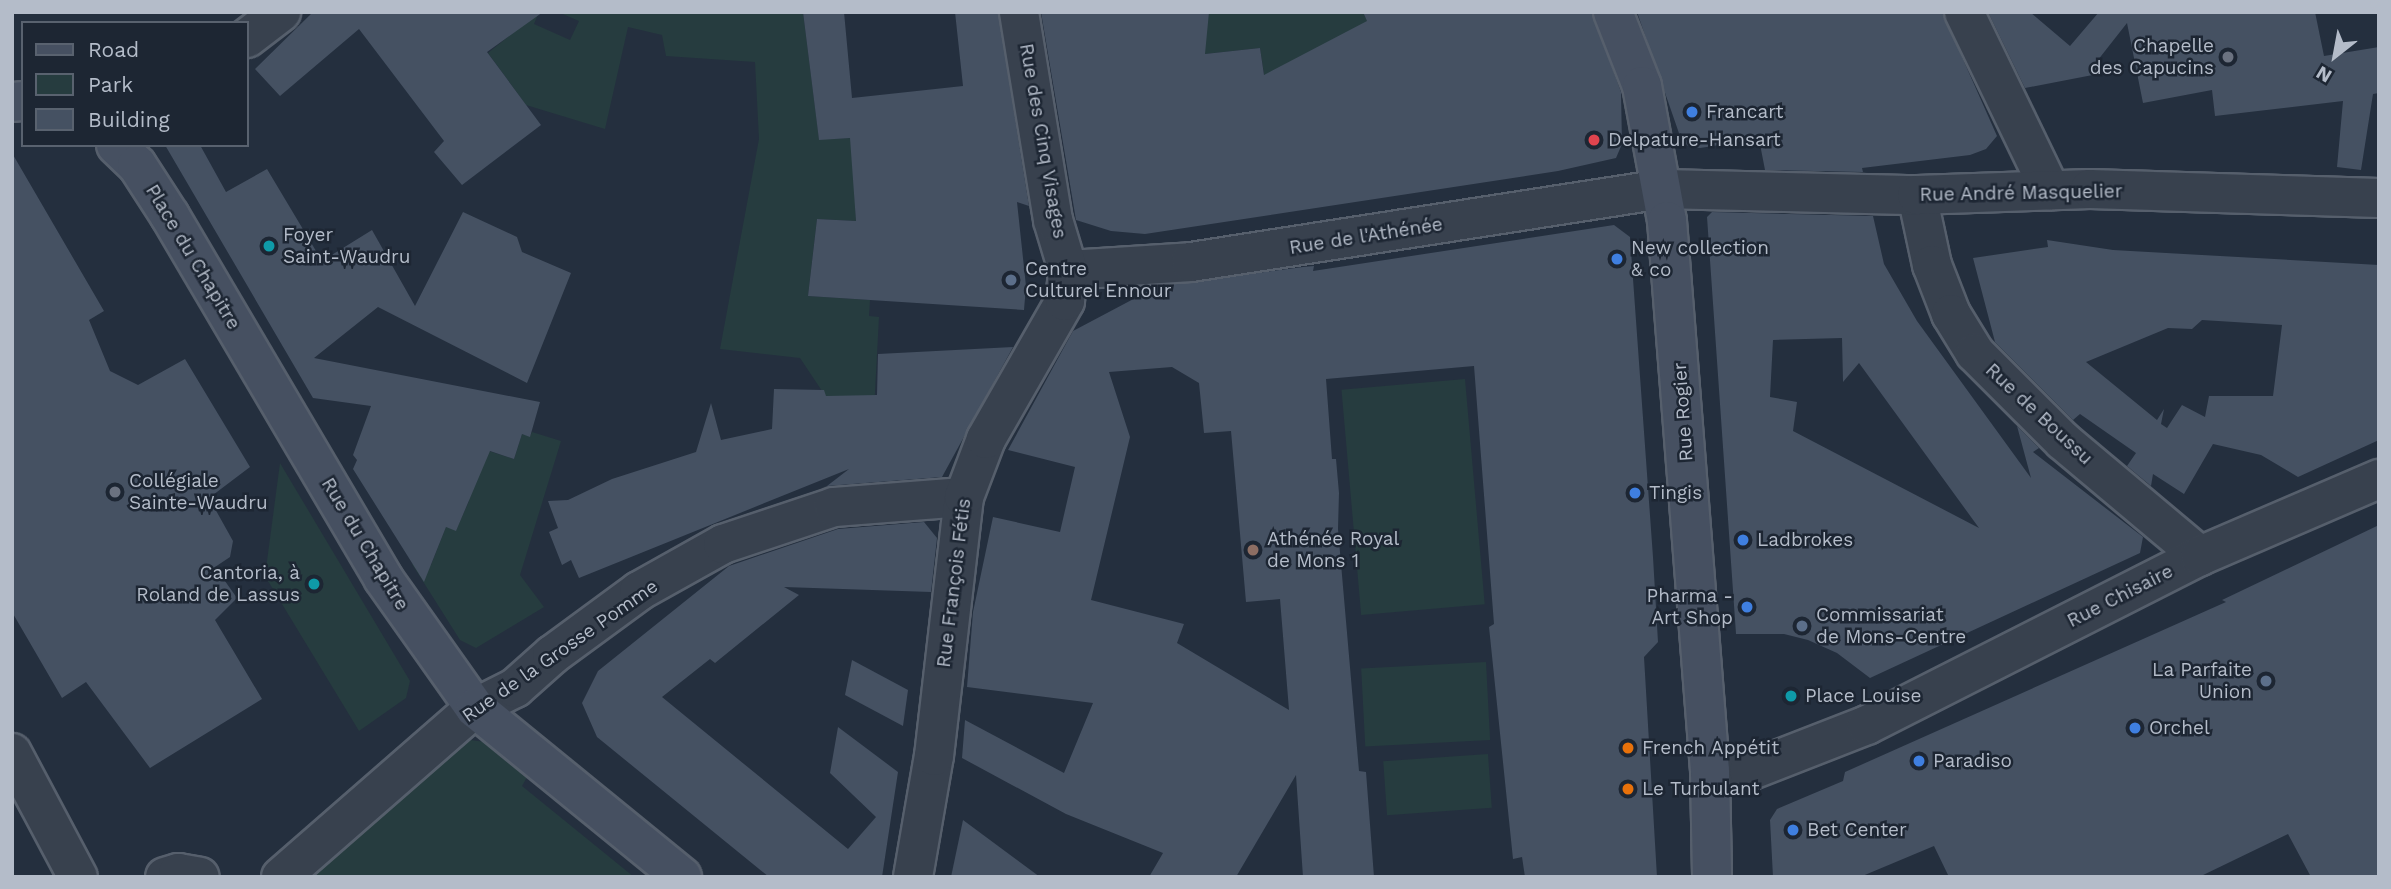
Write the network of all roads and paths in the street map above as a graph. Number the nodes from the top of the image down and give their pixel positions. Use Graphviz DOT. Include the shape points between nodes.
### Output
graph roads {
  1 [pos="281,12"];
  2 [pos="1019,12"];
  3 [pos="1613,12"];
  4 [pos="1964,12"];
  5 [pos="248,37"];
  6 [pos="118,147"];
  7 [pos="1663,189"];
  8 [pos="2050,190"];
  9 [pos="1917,195"];
  10 [pos="2379,198"];
  11 [pos="1068,270"];
  12 [pos="264,375"];
  13 [pos="2379,478"];
  14 [pos="964,497"];
  15 [pos="2200,556"];
  16 [pos="475,708"];
  17 [pos="12,754"];
  18 [pos="1710,772"];
  19 [pos="78,877"];
  20 [pos="165,877"];
  21 [pos="200,877"];
  22 [pos="281,877"];
  23 [pos="682,877"];
  24 [pos="913,877"];
  25 [pos="1712,877"];
  1 -- 5 [label="street"];
  2 -- 11 [label="street, Rue des Cinq Visages" via="1053,220"];
  3 -- 7 [label="street, Rue Rogier" via="1642,86"];
  4 -- 8 [label="street"];
  6 -- 12 [label="street, Place du Chapitre" via="136,165 170,216"];
  7 -- 9 [label="street, Rue André Masquelier"];
  7 -- 11 [label="street, Rue de l'Athénée" via="1216,258"];
  7 -- 18 [label="street, Rue Rogier"];
  8 -- 9 [label="street, Rue André Masquelier"];
  8 -- 10 [label="street, Rue André Masquelier"];
  9 -- 15 [label="street, Rue de Boussu" via="1932,265 1951,314 1975,354 2063,441"];
  11 -- 14 [label="street, Rue François Fétis" via="1065,301 986,439"];
  12 -- 16 [label="street, Rue du Chapitre" via="383,578"];
  13 -- 15 [label="street, Rue Chisaire"];
  14 -- 16 [label="street, Rue de la Grosse Pomme" via="834,507 723,544 639,591 515,688"];
  14 -- 24 [label="street, Rue François Fétis" via="934,756"];
  15 -- 18 [label="street, Rue Chisaire" via="1867,725 1749,771"];
  16 -- 22 [label="street, Rue de la Grosse Pomme"];
  16 -- 23 [label="street, Rue du Chapitre"];
  17 -- 19 [label="street"];
  18 -- 25 [label="street"];
  20 -- 21 [label="street" via="178,873"];
}
